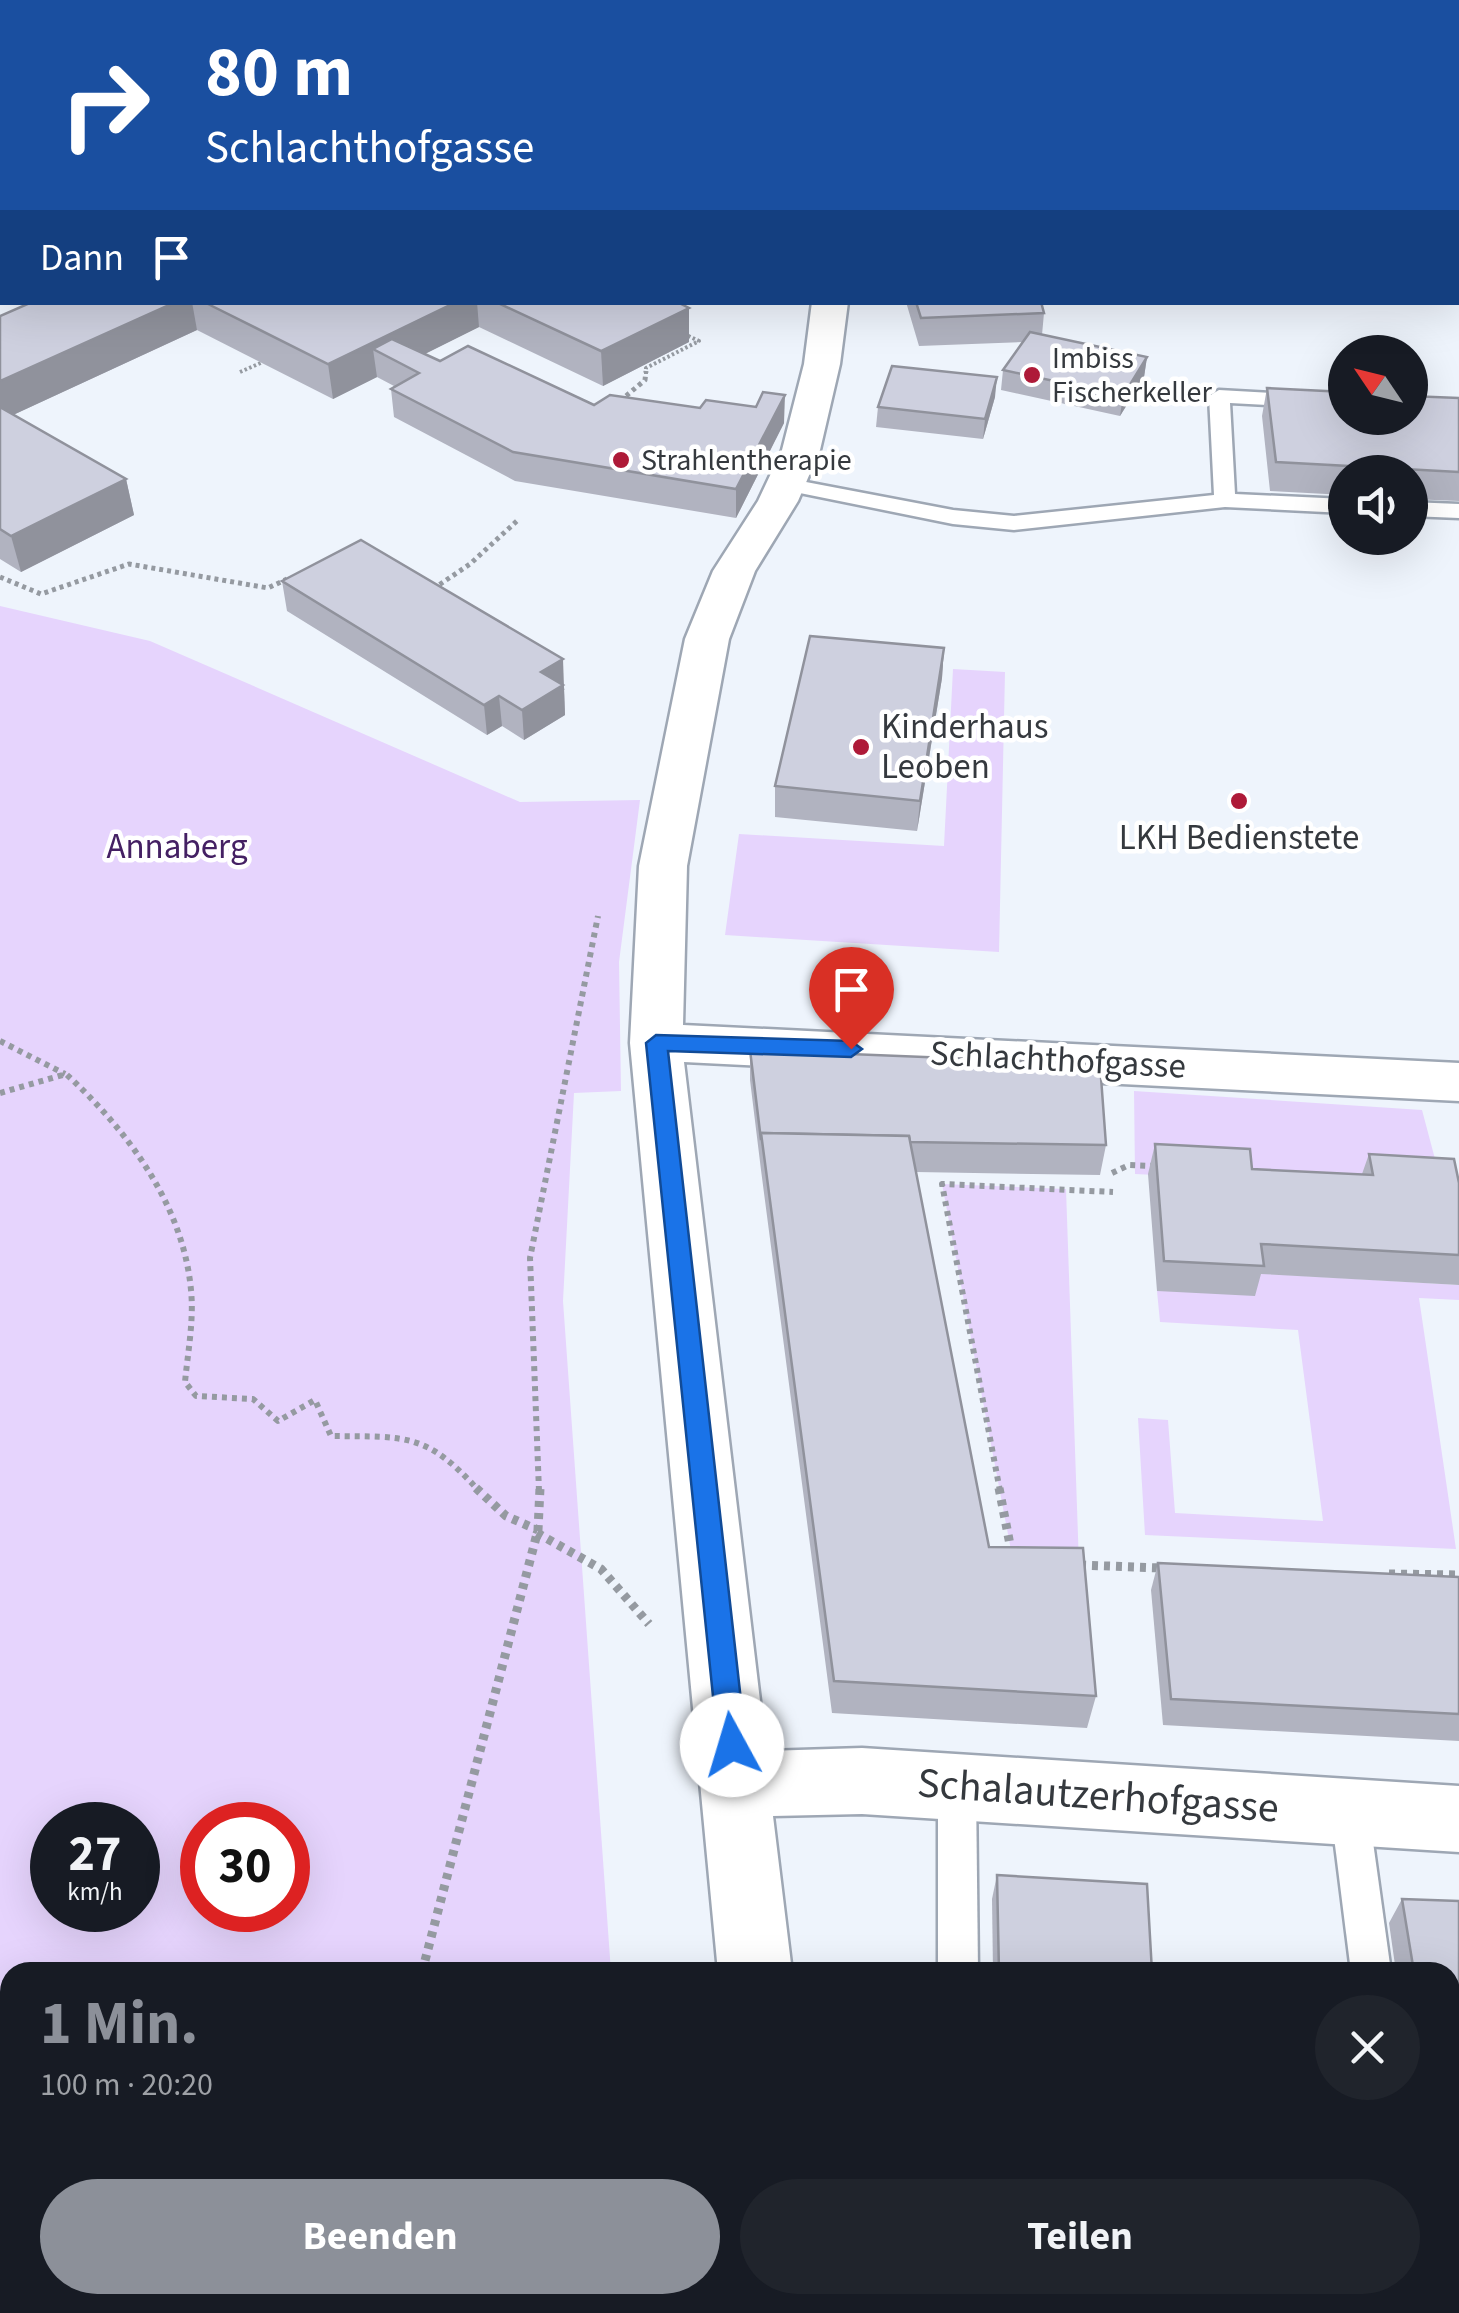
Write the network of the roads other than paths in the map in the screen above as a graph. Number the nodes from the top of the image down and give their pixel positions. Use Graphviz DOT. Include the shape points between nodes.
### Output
graph roads {
  1 [pos="829,305"];
  2 [pos="1328,401"];
  3 [pos="785,484"];
  4 [pos="1225,500"];
  5 [pos="1328,505"];
  6 [pos="1428,510"];
  7 [pos="1459,512"];
  8 [pos="656,1043"];
  9 [pos="1459,1082"];
  10 [pos="736,1784"];
  11 [pos="957,1787"];
  12 [pos="1350,1813"];
  13 [pos="1459,1820"];
  14 [pos="755,1962"];
  15 [pos="958,1962"];
  16 [pos="1370,1962"];
  1 -- 3 [label="street" via="810,415"];
  2 -- 4 [label="lane" via="1219,396"];
  3 -- 4 [label="lane" via="1014,524"];
  3 -- 8 [label="street" via="734,571 707,639 663,866"];
  4 -- 5 [label="lane"];
  6 -- 7 [label="lane"];
  8 -- 9 [label="street, Schlachthofgasse"];
  8 -- 10 [label="street"];
  10 -- 11 [label="street, Schalautzerhofgasse"];
  10 -- 14 [label="street"];
  11 -- 12 [label="street, Schalautzerhofgasse"];
  11 -- 15 [label="lane"];
  12 -- 13 [label="street, Schalautzerhofgasse"];
  12 -- 16 [label="lane"];
}
